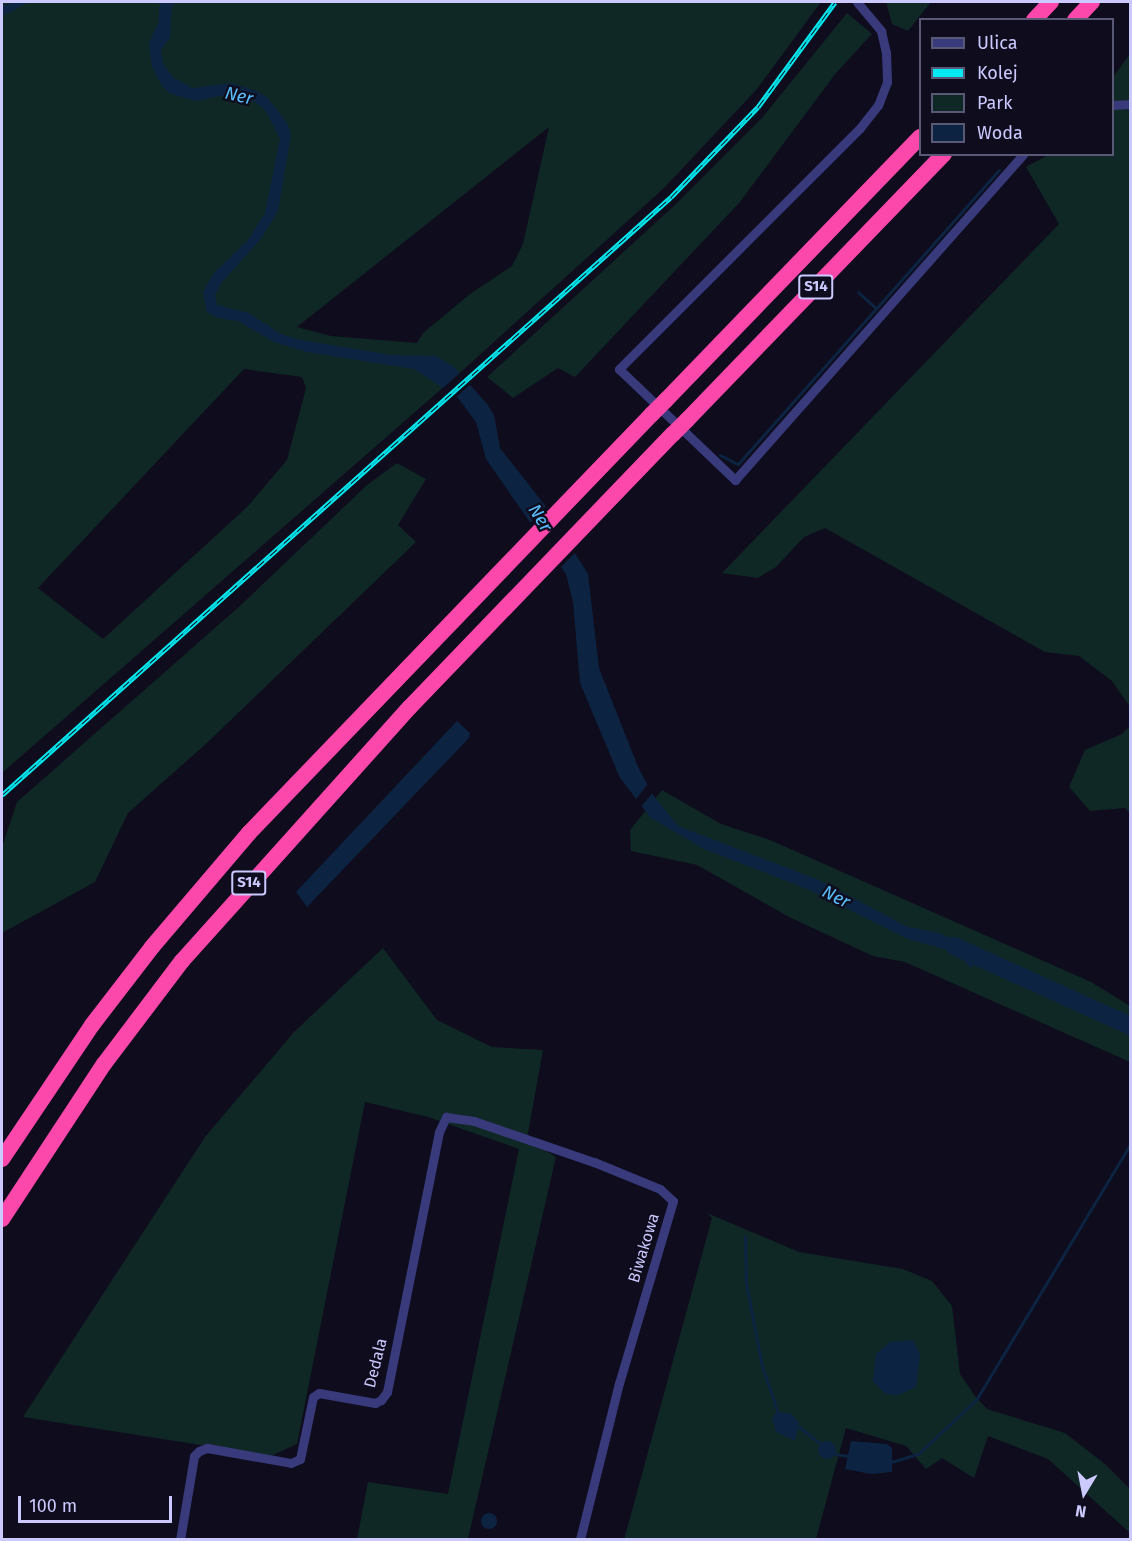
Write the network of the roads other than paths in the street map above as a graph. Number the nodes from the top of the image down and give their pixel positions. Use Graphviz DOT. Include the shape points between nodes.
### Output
graph roads {
  1 [pos="857,2"];
  2 [pos="1051,2"];
  3 [pos="1092,2"];
  4 [pos="1036,18"];
  5 [pos="1077,18"];
  6 [pos="1131,104"];
  7 [pos="1114,105"];
  8 [pos="919,139"];
  9 [pos="942,156"];
  10 [pos="1021,156"];
  11 [pos="446,1117"];
  12 [pos="2,1159"];
  13 [pos="2,1219"];
  14 [pos="180,1539"];
  15 [pos="580,1539"];
  1 -- 10 [label="street" via="881,31 889,67 878,105 860,128 619,369 735,480"];
  2 -- 4 [label="highway"];
  3 -- 5 [label="highway"];
  6 -- 7 [label="street"];
  8 -- 12 [label="highway, S14, bridge" via="249,833 159,938 92,1025"];
  9 -- 13 [label="highway, S14, bridge" via="410,707 182,961 104,1064"];
  11 -- 14 [label="street, Dedala" via="437,1143 387,1392 375,1403 319,1394 313,1397 300,1459 291,1463 207,1448 199,1451 194,1456"];
  11 -- 15 [label="street, Biwakowa" via="474,1121 594,1162 660,1190 674,1201 619,1383"];
}
